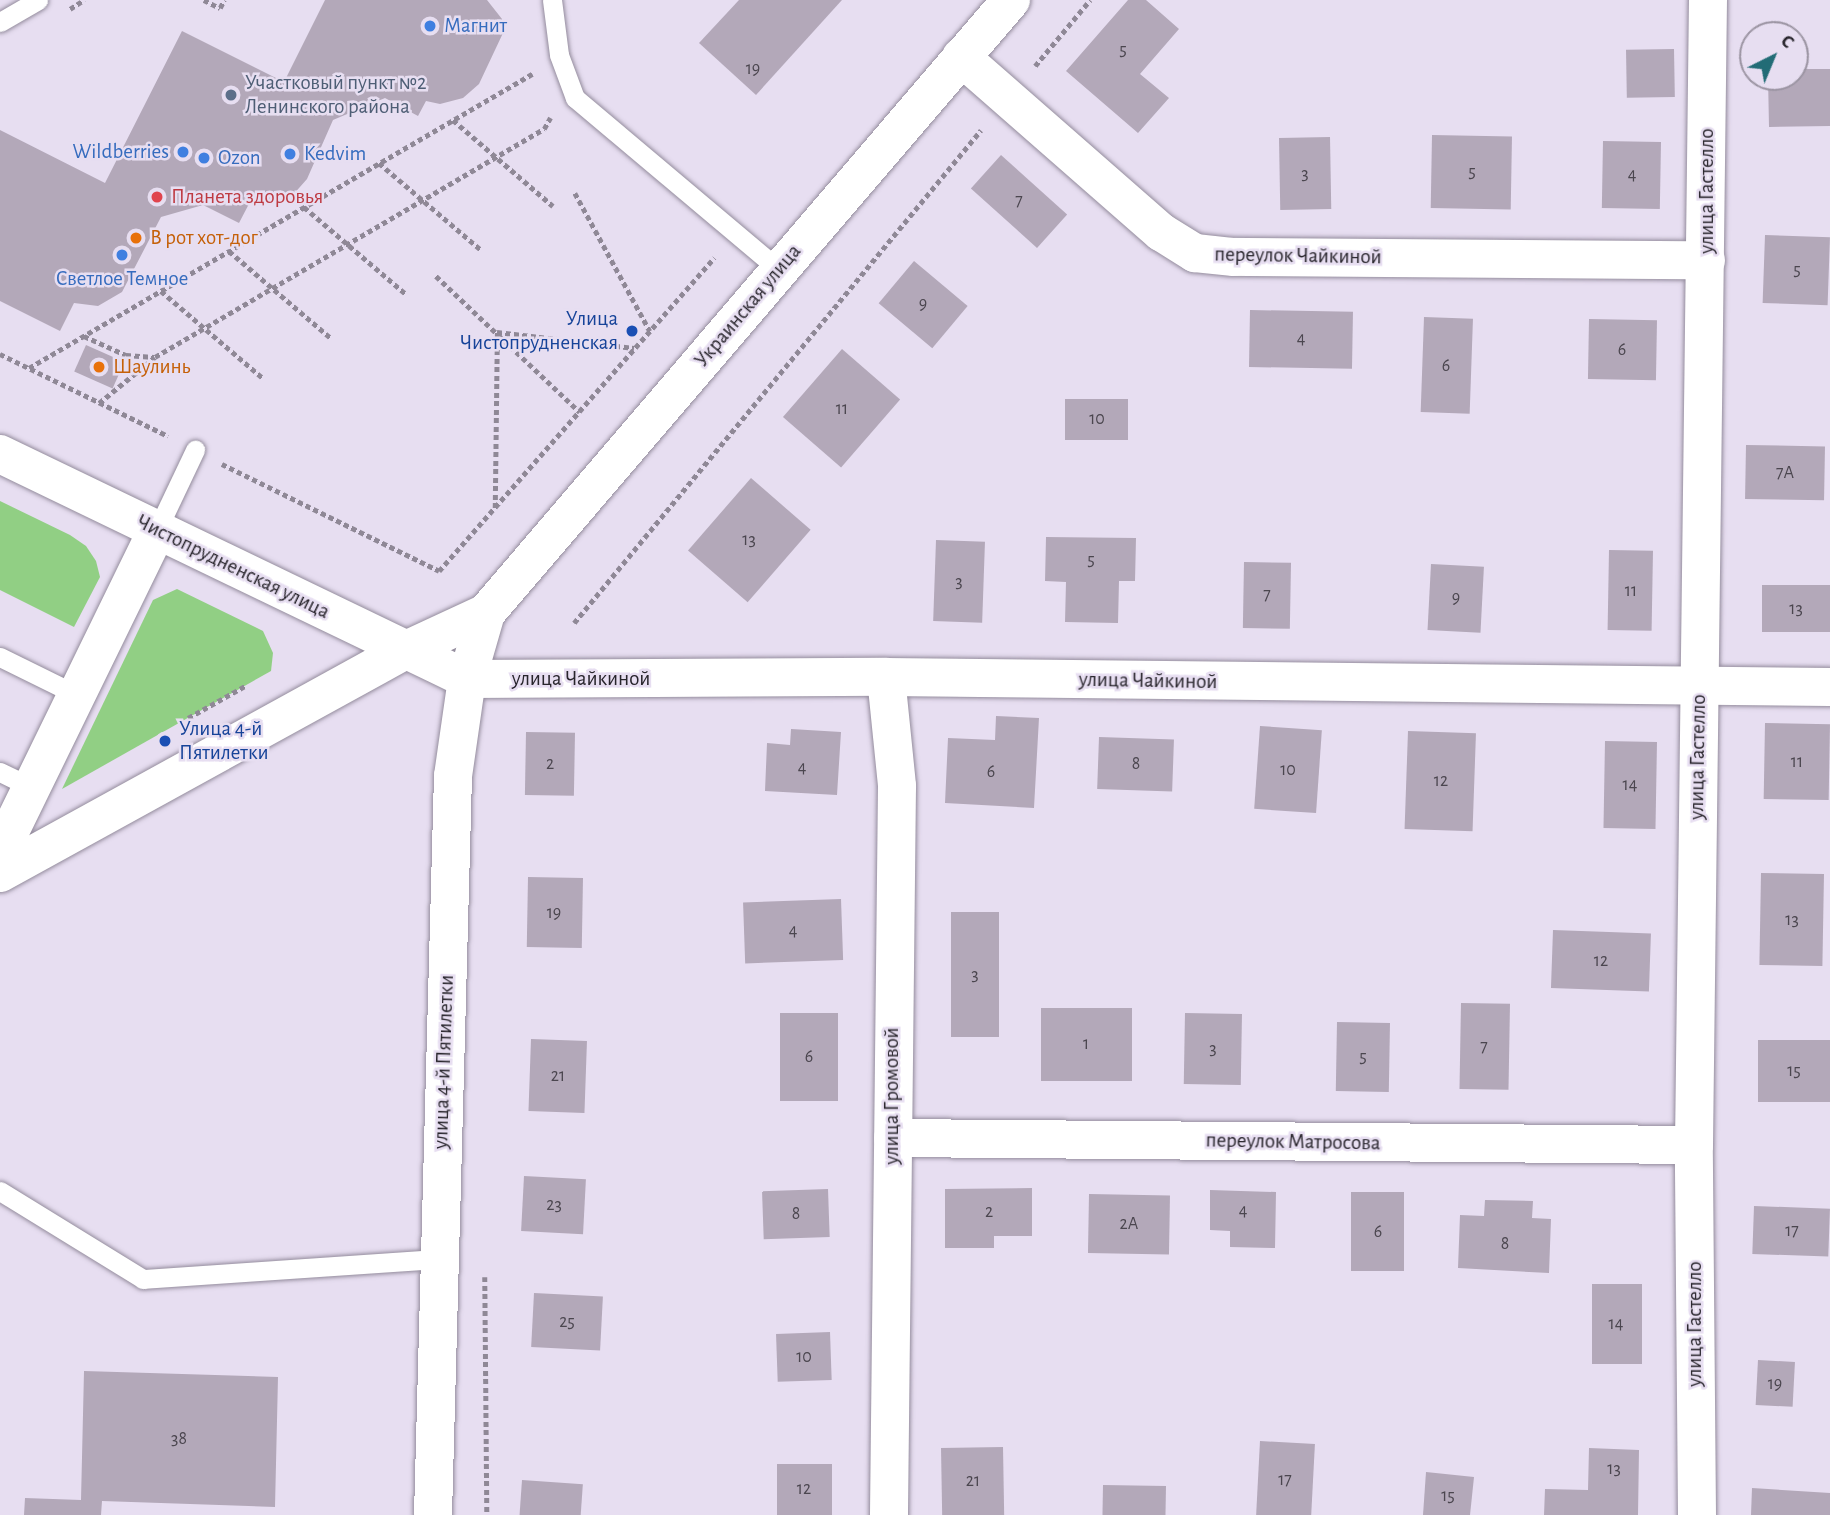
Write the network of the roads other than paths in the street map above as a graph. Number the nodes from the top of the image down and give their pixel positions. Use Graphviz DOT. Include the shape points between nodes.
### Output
graph roads {
  1 [pos="38,0"];
  2 [pos="552,0"];
  3 [pos="1011,0"];
  4 [pos="1708,0"];
  5 [pos="0,22"];
  6 [pos="961,57"];
  7 [pos="1706,260"];
  8 [pos="779,270"];
  9 [pos="195,450"];
  10 [pos="0,454"];
  11 [pos="157,530"];
  12 [pos="486,613"];
  13 [pos="406,650"];
  14 [pos="0,657"];
  15 [pos="886,677"];
  16 [pos="467,680"];
  17 [pos="1830,687"];
  18 [pos="1699,688"];
  19 [pos="76,695"];
  20 [pos="16,779"];
  21 [pos="0,852"];
  22 [pos="0,873"];
  23 [pos="893,1138"];
  24 [pos="1694,1145"];
  25 [pos="0,1191"];
  26 [pos="438,1259"];
  27 [pos="433,1515"];
  28 [pos="889,1515"];
  29 [pos="1697,1515"];
  1 -- 5 [label="lane"];
  2 -- 8 [label="lane" via="559,55 575,98"];
  3 -- 6 [label="street, Украинская улица"];
  4 -- 7 [label="street, улица Гастелло"];
  6 -- 7 [label="street, переулок Чайкиной" via="1161,232 1195,253"];
  6 -- 8 [label="street, Украинская улица"];
  7 -- 18 [label="street, улица Гастелло"];
  8 -- 12 [label="street, Украинская улица"];
  9 -- 11 [label="lane"];
  10 -- 11 [label="street, Чистопрудненская улица"];
  11 -- 13 [label="street, Чистопрудненская улица"];
  11 -- 19 [label="street"];
  12 -- 13 [label="street"];
  12 -- 16 [label="street, улица 4-й Пятилетки"];
  13 -- 16 [label="street, Чистопрудненская улица"];
  13 -- 22 [label="street"];
  14 -- 19 [label="lane"];
  15 -- 16 [label="street, улица Чайкиной"];
  15 -- 18 [label="street, улица Чайкиной"];
  15 -- 23 [label="street, улица Громовой" via="897,786"];
  16 -- 26 [label="street, улица 4-й Пятилетки" via="453,776"];
  17 -- 18 [label="street, улица Чайкиной"];
  18 -- 24 [label="street, улица Гастелло"];
  19 -- 20 [label="street"];
  20 -- 21 [label="street"];
  23 -- 24 [label="street, переулок Матросова"];
  23 -- 28 [label="street, улица Громовой"];
  24 -- 29 [label="street, улица Гастелло"];
  25 -- 26 [label="lane" via="143,1279"];
  26 -- 27 [label="street, улица 4-й Пятилетки"];
}
